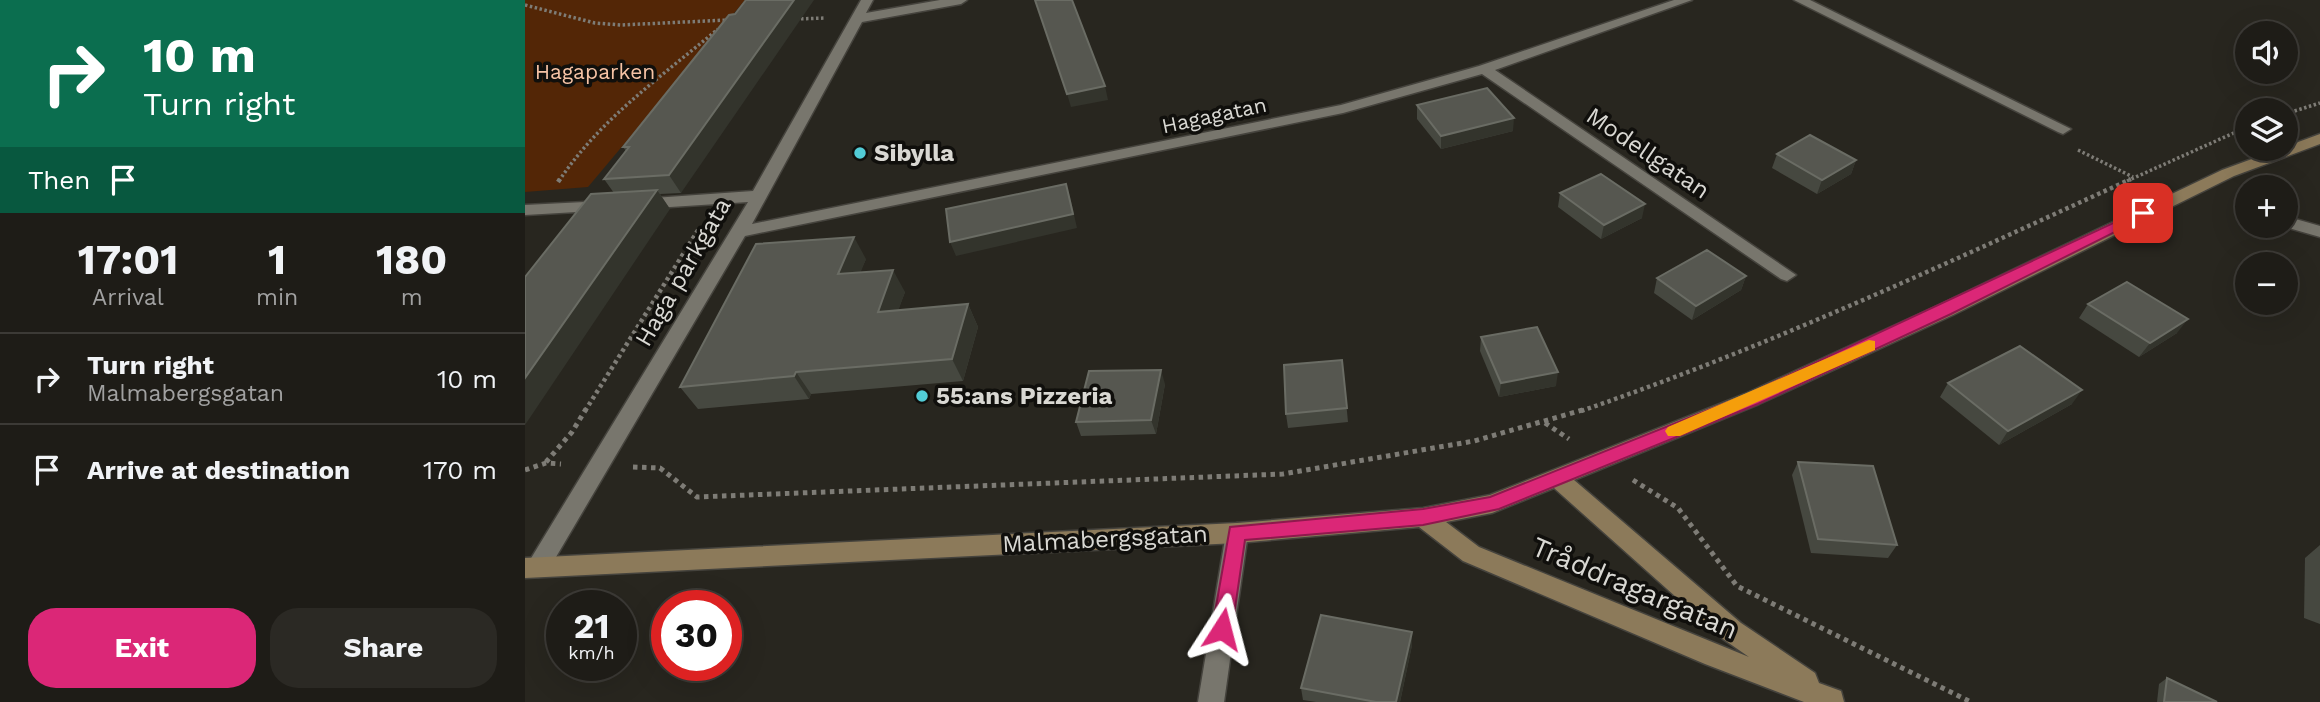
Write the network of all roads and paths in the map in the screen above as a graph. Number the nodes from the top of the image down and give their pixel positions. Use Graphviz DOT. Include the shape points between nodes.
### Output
graph roads {
  1 [pos="867,0"];
  2 [pos="961,0"];
  3 [pos="1686,0"];
  4 [pos="1800,0"];
  5 [pos="525,5"];
  6 [pos="795,19"];
  7 [pos="855,19"];
  8 [pos="1484,69"];
  9 [pos="2320,103"];
  10 [pos="2298,110"];
  11 [pos="2063,129"];
  12 [pos="2235,132"];
  13 [pos="2320,139"];
  14 [pos="2133,177"];
  15 [pos="556,186"];
  16 [pos="756,197"];
  17 [pos="718,199"];
  18 [pos="525,210"];
  19 [pos="2298,225"];
  20 [pos="739,232"];
  21 [pos="2320,232"];
  22 [pos="1787,275"];
  23 [pos="1545,423"];
  24 [pos="1602,460"];
  25 [pos="660,468"];
  26 [pos="525,470"];
  27 [pos="1559,479"];
  28 [pos="1423,517"];
  29 [pos="1237,533"];
  30 [pos="532,567"];
  31 [pos="1834,701"];
  32 [pos="1211,702"];
  33 [pos="1971,702"];
  1 -- 7 [label="street, Haga parkgata"];
  2 -- 7 [label="street"];
  3 -- 8 [label="street, Hagagatan"];
  4 -- 11 [label="street"];
  5 -- 15 [label="path" via="621,25 730,20 569,162"];
  6 -- 7 [label="path"];
  7 -- 16 [label="street, Haga parkgata"];
  8 -- 20 [label="street, Hagagatan" via="1319,114"];
  8 -- 22 [label="street, Modellgatan"];
  9 -- 10 [label="path"];
  11 -- 14 [label="path" via="2050,137"];
  12 -- 14 [label="path"];
  13 -- 24 [label="main road, Malmabergsgatan" via="2228,173 1776,388"];
  14 -- 23 [label="path" via="1853,306 1674,379"];
  16 -- 17 [label="street"];
  16 -- 20 [label="street, Haga parkgata"];
  17 -- 18 [label="street"];
  17 -- 26 [label="path" via="572,432 545,463"];
  19 -- 21 [label="street"];
  20 -- 30 [label="street, Haga parkgata"];
  23 -- 24 [label="path"];
  23 -- 25 [label="path" via="1474,441 1283,474 697,497"];
  24 -- 27 [label="main road, Malmabergsgatan"];
  24 -- 33 [label="path" via="1678,508 1737,586"];
  27 -- 28 [label="main road, Malmabergsgatan" via="1492,504"];
  27 -- 31 [label="main road, Tråddragargatan" via="1732,631"];
  28 -- 29 [label="main road, Malmabergsgatan"];
  28 -- 31 [label="main road, Tråddragargatan" via="1471,554"];
  29 -- 30 [label="main road, Malmabergsgatan"];
  29 -- 32 [label="street"];
}
